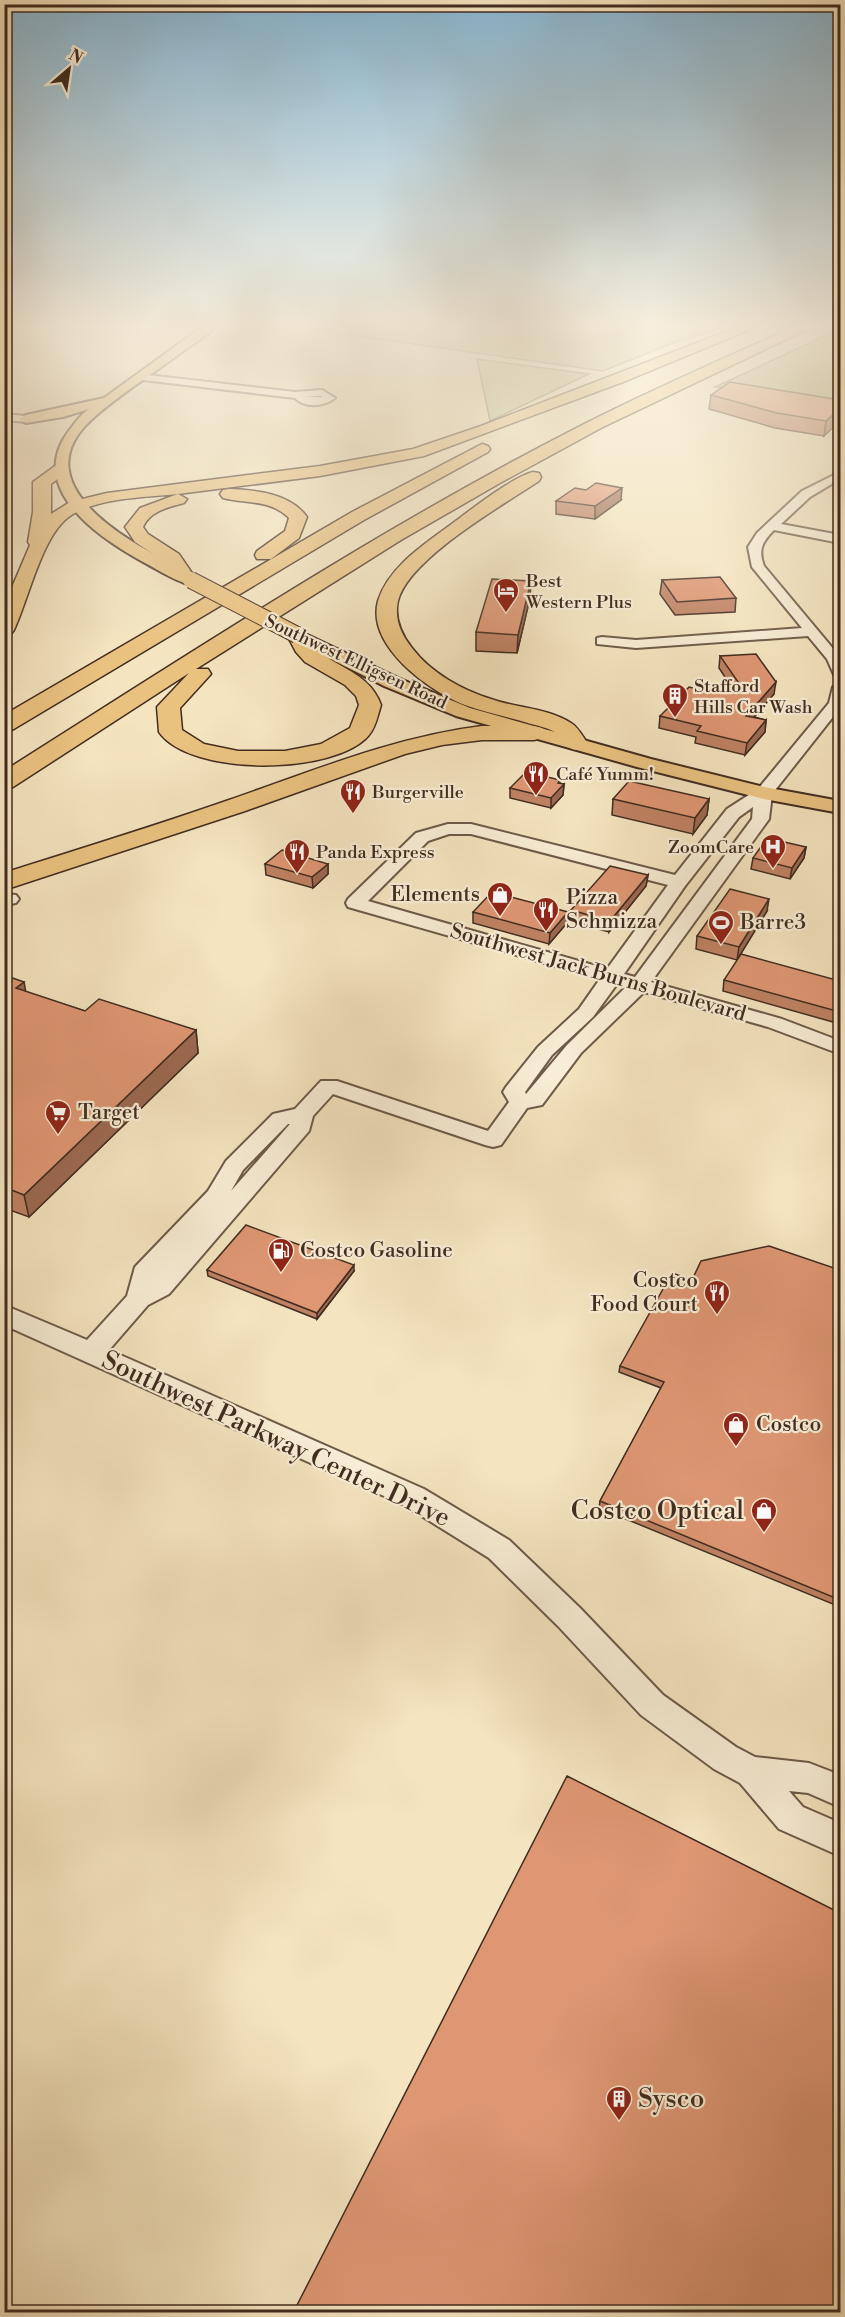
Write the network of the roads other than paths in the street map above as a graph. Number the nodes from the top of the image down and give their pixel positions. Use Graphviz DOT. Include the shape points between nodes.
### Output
graph roads {
  1 [pos="73,435"];
  2 [pos="473,435"];
  3 [pos="511,435"];
  4 [pos="573,435"];
  5 [pos="603,435"];
  6 [pos="61,470"];
  7 [pos="840,476"];
  8 [pos="77,506"];
  9 [pos="772,526"];
  10 [pos="840,539"];
  11 [pos="38,547"];
  12 [pos="349,565"];
  13 [pos="187,578"];
  14 [pos="4,630"];
  15 [pos="160,630"];
  16 [pos="811,632"];
  17 [pos="297,635"];
  18 [pos="602,641"];
  19 [pos="840,674"];
  20 [pos="840,687"];
  21 [pos="463,712"];
  22 [pos="4,725"];
  23 [pos="534,733"];
  24 [pos="576,744"];
  25 [pos="397,749"];
  26 [pos="4,782"];
  27 [pos="764,793"];
  28 [pos="840,807"];
  29 [pos="840,825"];
  30 [pos="679,882"];
  31 [pos="6,893"];
  32 [pos="613,977"];
  33 [pos="639,985"];
  34 [pos="840,1048"];
  35 [pos="520,1102"];
  36 [pos="4,1314"];
  37 [pos="91,1353"];
  38 [pos="751,1772"];
  39 [pos="840,1791"];
  40 [pos="840,1840"];
  1 -- 6 [label="main road" via="63,453"];
  2 -- 8 [label="highway" via="413,454 312,473 156,491"];
  3 -- 15 [label="highway"];
  4 -- 12 [label="highway" via="432,512"];
  5 -- 24 [label="highway" via="470,520 419,558 402,573 391,592 386,617 391,635 425,674 462,696 564,728"];
  6 -- 8 [label="main road" via="64,485"];
  6 -- 11 [label="highway" via="42,482"];
  7 -- 9 [label="street" via="812,490"];
  8 -- 11 [label="highway" via="58,516"];
  8 -- 13 [label="main road, Southwest Elligsen Road" via="111,535"];
  9 -- 10 [label="street"];
  9 -- 16 [label="street" via="756,542 755,561"];
  11 -- 14 [label="highway"];
  12 -- 17 [label="highway" via="182,689 166,708 167,729 195,749 248,760 298,757 349,740 367,724 369,699 353,682 311,656"];
  12 -- 26 [label="highway"];
  13 -- 15 [label="highway" via="172,558 135,533 135,521 147,511 186,497 233,494 272,501 298,517 293,534 286,540"];
  13 -- 17 [label="main road, Southwest Elligsen Road, bridge"];
  15 -- 22 [label="highway"];
  16 -- 18 [label="street" via="636,644"];
  16 -- 19 [label="street" via="834,658"];
  17 -- 21 [label="main road, Southwest Elligsen Road" via="391,682"];
  20 -- 27 [label="street" via="836,704"];
  21 -- 23 [label="main road, Southwest Elligsen Road"];
  21 -- 25 [label="highway"];
  23 -- 24 [label="main road, Southwest Elligsen Road"];
  23 -- 25 [label="highway" via="483,733"];
  24 -- 27 [label="main road, Southwest Elligsen Road"];
  25 -- 31 [label="highway"];
  27 -- 28 [label="main road, Southwest Elligsen Road"];
  27 -- 29 [label="main road, Southwest Elligsen Road" via="795,814"];
  27 -- 30 [label="street" via="732,813"];
  27 -- 33 [label="street" via="760,819"];
  30 -- 32 [label="street"];
  30 -- 32 [label="street, Southwest Jack Burns Boulevard" via="471,829 448,829 422,837 354,903"];
  32 -- 33 [label="street, Southwest Jack Burns Boulevard"];
  32 -- 35 [label="street" via="586,1013 545,1051 514,1092"];
  33 -- 34 [label="street, Southwest Jack Burns Boulevard" via="775,1023"];
  33 -- 35 [label="street" via="574,1049 534,1100"];
  35 -- 37 [label="street" via="493,1140 329,1086 302,1114 281,1119 234,1166 217,1196 144,1273 139,1299"];
  36 -- 37 [label="street, Southwest Parkway Center Drive"];
  37 -- 38 [label="street, Southwest Parkway Center Drive" via="403,1492 454,1520 499,1549 652,1705 685,1731"];
  38 -- 39 [label="street, Southwest Parkway Center Drive" via="809,1778"];
  38 -- 40 [label="street, Southwest Parkway Center Drive" via="791,1818"];
}
